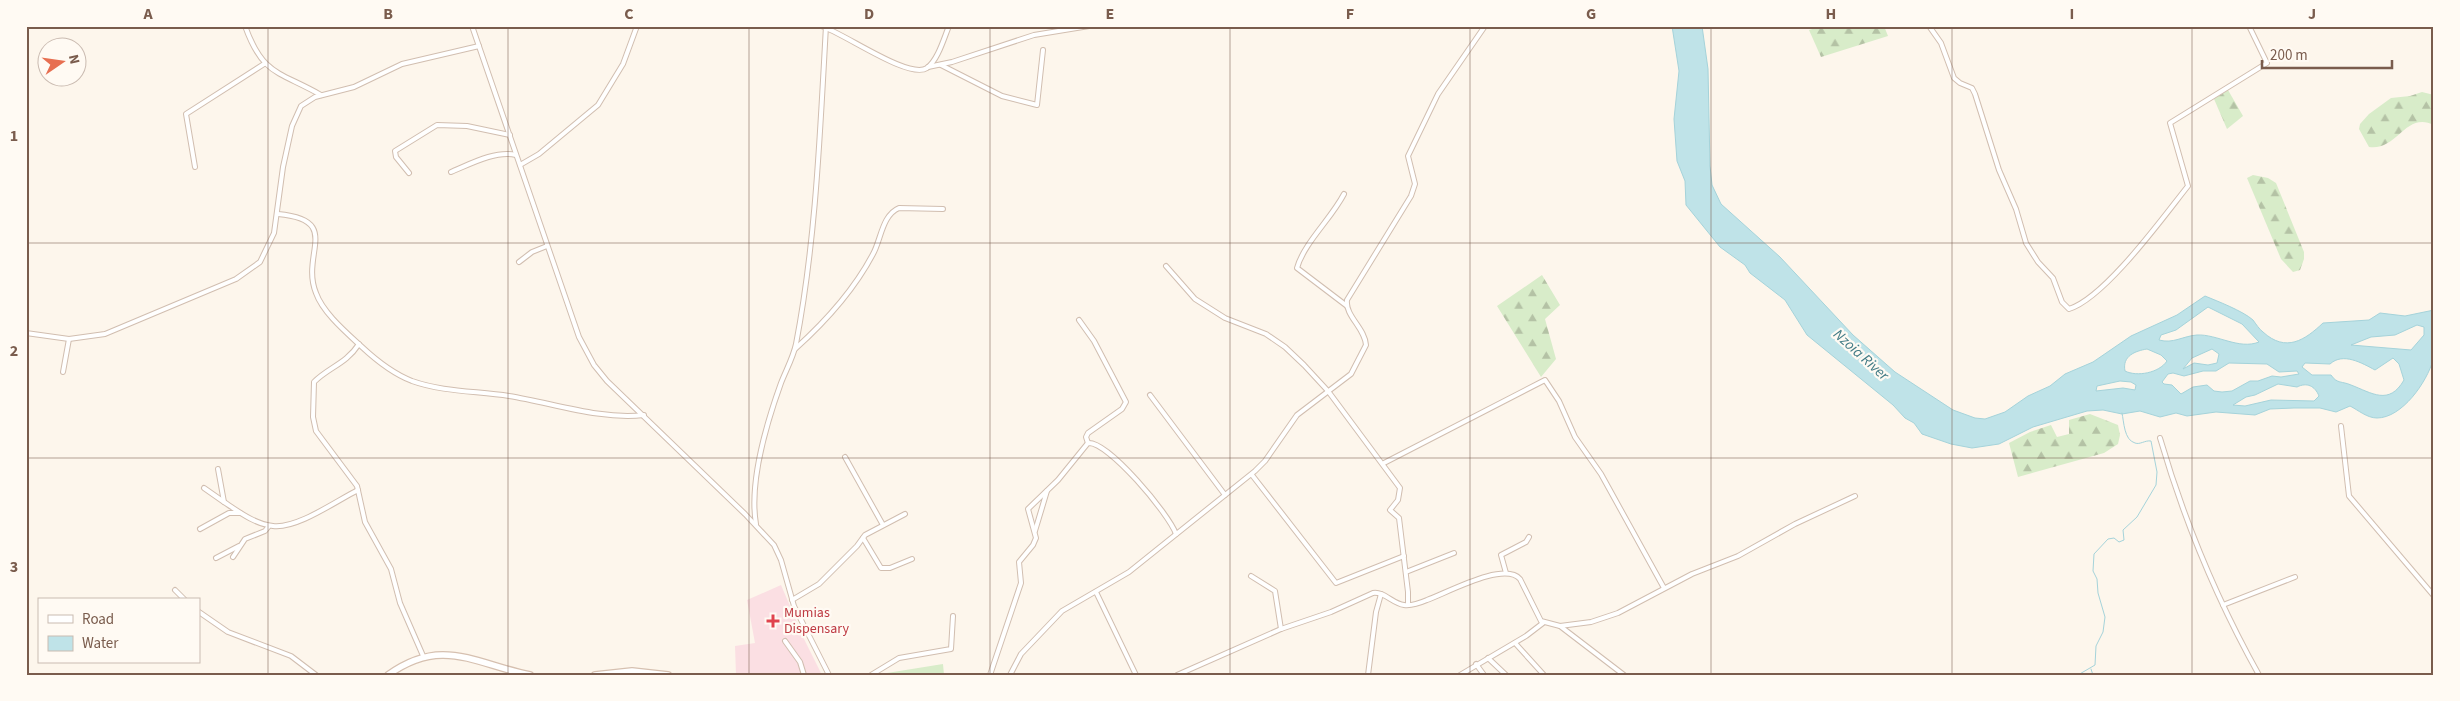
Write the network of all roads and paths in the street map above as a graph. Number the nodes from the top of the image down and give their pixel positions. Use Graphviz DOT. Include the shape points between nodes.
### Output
graph roads {
  1 [pos="245,26"];
  2 [pos="472,26"];
  3 [pos="637,26"];
  4 [pos="821,26"];
  5 [pos="949,26"];
  6 [pos="1088,26"];
  7 [pos="1485,26"];
  8 [pos="1929,26"];
  9 [pos="2249,26"];
  10 [pos="826,27"];
  11 [pos="479,46"];
  12 [pos="1043,50"];
  13 [pos="264,64"];
  14 [pos="941,65"];
  15 [pos="928,67"];
  16 [pos="321,94"];
  17 [pos="510,135"];
  18 [pos="516,154"];
  19 [pos="520,165"];
  20 [pos="195,167"];
  21 [pos="451,172"];
  22 [pos="409,173"];
  23 [pos="1344,194"];
  24 [pos="944,209"];
  25 [pos="278,214"];
  26 [pos="547,246"];
  27 [pos="519,262"];
  28 [pos="1166,266"];
  29 [pos="1347,306"];
  30 [pos="1079,320"];
  31 [pos="26,333"];
  32 [pos="69,339"];
  33 [pos="359,344"];
  34 [pos="795,349"];
  35 [pos="63,372"];
  36 [pos="1328,391"];
  37 [pos="1150,395"];
  38 [pos="644,415"];
  39 [pos="2341,426"];
  40 [pos="2160,438"];
  41 [pos="1088,443"];
  42 [pos="845,457"];
  43 [pos="1384,464"];
  44 [pos="218,470"];
  45 [pos="1252,474"];
  46 [pos="204,488"];
  47 [pos="358,490"];
  48 [pos="1047,491"];
  49 [pos="1225,496"];
  50 [pos="1855,496"];
  51 [pos="224,502"];
  52 [pos="240,513"];
  53 [pos="905,514"];
  54 [pos="756,524"];
  55 [pos="883,525"];
  56 [pos="269,526"];
  57 [pos="200,529"];
  58 [pos="1035,531"];
  59 [pos="1176,534"];
  60 [pos="1529,537"];
  61 [pos="863,538"];
  62 [pos="238,546"];
  63 [pos="1454,553"];
  64 [pos="1404,556"];
  65 [pos="233,557"];
  66 [pos="216,558"];
  67 [pos="912,559"];
  68 [pos="1406,572"];
  69 [pos="1506,573"];
  70 [pos="1251,576"];
  71 [pos="2295,577"];
  72 [pos="1664,588"];
  73 [pos="175,590"];
  74 [pos="1096,592"];
  75 [pos="1381,594"];
  76 [pos="2434,596"];
  77 [pos="183,598"];
  78 [pos="792,600"];
  79 [pos="1408,605"];
  80 [pos="2223,605"];
  81 [pos="200,613"];
  82 [pos="953,616"];
  83 [pos="1543,623"];
  84 [pos="1560,626"];
  85 [pos="1281,629"];
  86 [pos="785,641"];
  87 [pos="1514,643"];
  88 [pos="424,658"];
  89 [pos="1488,658"];
  90 [pos="1476,664"];
  91 [pos="316,675"];
  92 [pos="388,675"];
  93 [pos="530,675"];
  94 [pos="596,675"];
  95 [pos="668,675"];
  96 [pos="804,675"];
  97 [pos="829,675"];
  98 [pos="871,675"];
  99 [pos="990,675"];
  100 [pos="1010,675"];
  101 [pos="1136,675"];
  102 [pos="1177,675"];
  103 [pos="1368,675"];
  104 [pos="1460,675"];
  105 [pos="1484,675"];
  106 [pos="1506,675"];
  107 [pos="1544,675"];
  108 [pos="1624,675"];
  109 [pos="2259,675"];
  1 -- 13 [label="street" via="255,52"];
  2 -- 11 [label="street"];
  3 -- 19 [label="street" via="623,64 598,104 539,154"];
  4 -- 10 [label="street"];
  5 -- 15 [label="street"];
  6 -- 14 [label="street" via="1034,35"];
  7 -- 29 [label="street" via="1438,94 1411,147 1408,156 1415,181 1414,190 1348,296"];
  8 -- 9 [label="street" via="1941,43 1956,80 1973,90 2026,243 2053,278 2062,302 2069,309 2125,264 2188,186 2170,123 2267,63"];
  10 -- 15 [label="street" via="905,68 919,70"];
  10 -- 34 [label="street" via="821,131"];
  11 -- 16 [label="street" via="402,64 354,87"];
  11 -- 17 [label="street"];
  12 -- 14 [label="street" via="1037,105 1002,96"];
  13 -- 16 [label="street"];
  13 -- 20 [label="street" via="186,114"];
  14 -- 15 [label="street"];
  16 -- 25 [label="street" via="307,101 295,116 280,182"];
  17 -- 18 [label="street"];
  17 -- 22 [label="street" via="467,126 437,125 395,151"];
  18 -- 19 [label="street"];
  18 -- 21 [label="street" via="477,160"];
  19 -- 26 [label="street"];
  23 -- 29 [label="street" via="1296,268"];
  24 -- 34 [label="street" via="898,208 892,211 872,256 842,300"];
  25 -- 32 [label="street" via="267,250 260,262 244,275 119,329 92,337"];
  25 -- 33 [label="street" via="303,218 310,224 315,233 312,276 315,291 325,308"];
  26 -- 27 [label="street"];
  26 -- 38 [label="street" via="588,356 607,381"];
  28 -- 36 [label="street" via="1195,299 1225,318 1266,334 1285,347"];
  29 -- 36 [label="street" via="1364,335 1366,350 1351,374"];
  30 -- 41 [label="street" via="1094,341 1126,402 1122,409 1087,435"];
  31 -- 32 [label="street"];
  32 -- 35 [label="street"];
  33 -- 38 [label="street" via="392,370 425,385 598,412"];
  33 -- 47 [label="street" via="339,366 315,380 312,398 316,431"];
  34 -- 54 [label="street" via="770,420 753,495"];
  36 -- 43 [label="street"];
  36 -- 45 [label="street" via="1296,415 1265,461"];
  37 -- 49 [label="street"];
  38 -- 54 [label="street"];
  39 -- 76 [label="street" via="2349,496"];
  40 -- 80 [label="street" via="2180,505"];
  41 -- 48 [label="street"];
  41 -- 59 [label="street" via="1100,447 1130,474 1167,515"];
  42 -- 55 [label="street"];
  43 -- 64 [label="street" via="1400,488 1398,500 1390,510 1399,518"];
  43 -- 72 [label="street" via="1545,380"];
  44 -- 51 [label="street"];
  45 -- 49 [label="street"];
  45 -- 64 [label="street" via="1336,583"];
  46 -- 51 [label="street"];
  47 -- 56 [label="street" via="297,522"];
  47 -- 88 [label="street" via="365,522 391,569 400,603"];
  48 -- 58 [label="street"];
  48 -- 58 [label="street" via="1028,509"];
  49 -- 59 [label="street"];
  50 -- 72 [label="street" via="1787,528 1738,556"];
  51 -- 52 [label="street"];
  52 -- 56 [label="street"];
  52 -- 57 [label="street" via="229,513"];
  53 -- 55 [label="street"];
  54 -- 78 [label="street" via="778,552"];
  55 -- 61 [label="street"];
  56 -- 62 [label="street"];
  58 -- 99 [label="street" via="1033,545 1019,562 1021,583"];
  59 -- 74 [label="street" via="1129,572"];
  60 -- 69 [label="street" via="1526,542 1501,555"];
  61 -- 67 [label="street" via="881,568 890,568"];
  61 -- 78 [label="street" via="819,584"];
  62 -- 65 [label="street"];
  62 -- 66 [label="street"];
  63 -- 68 [label="street"];
  64 -- 68 [label="street"];
  68 -- 79 [label="street"];
  69 -- 79 [label="street"];
  69 -- 83 [label="street" via="1515,574 1520,579"];
  70 -- 85 [label="street" via="1275,591"];
  71 -- 80 [label="street"];
  72 -- 84 [label="street" via="1609,617"];
  73 -- 77 [label="street"];
  74 -- 100 [label="street" via="1069,606 1053,619 1021,654"];
  74 -- 101 [label="street"];
  75 -- 79 [label="street" via="1398,604"];
  75 -- 85 [label="street" via="1370,594"];
  75 -- 103 [label="street"];
  78 -- 97 [label="street"];
  80 -- 109 [label="street"];
  81 -- 91 [label="street" via="228,632 291,656"];
  82 -- 98 [label="street" via="951,649 899,658"];
  83 -- 84 [label="street"];
  83 -- 87 [label="street"];
  84 -- 108 [label="street"];
  85 -- 102 [label="street"];
  86 -- 96 [label="street" via="800,662"];
  87 -- 89 [label="street"];
  87 -- 107 [label="street"];
  88 -- 92 [label="street" via="403,665"];
  88 -- 93 [label="street" via="464,656"];
  89 -- 90 [label="street"];
  89 -- 106 [label="street"];
  90 -- 104 [label="street"];
  90 -- 105 [label="street"];
  94 -- 95 [label="street" via="632,672"];
}
